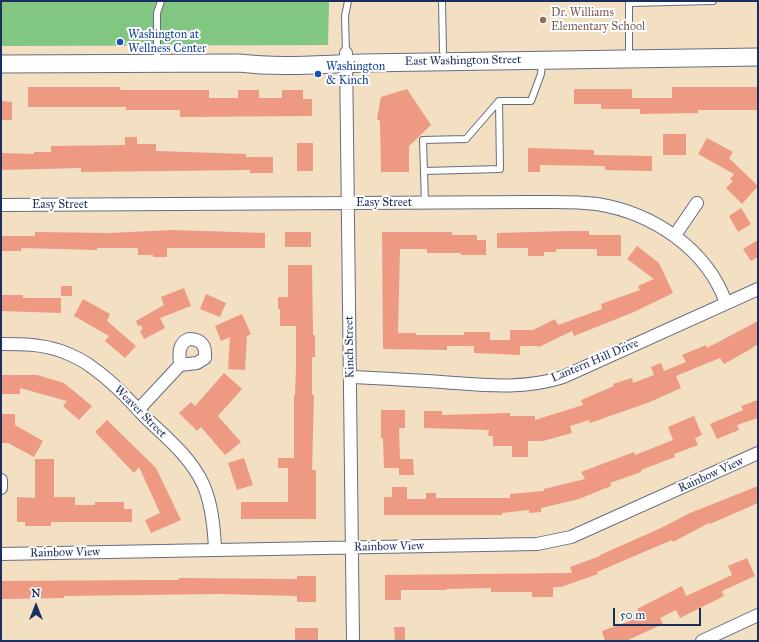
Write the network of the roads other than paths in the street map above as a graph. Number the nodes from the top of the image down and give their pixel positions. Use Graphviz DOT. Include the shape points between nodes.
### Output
graph roads {
  1 [pos="162,1"];
  2 [pos="348,1"];
  3 [pos="442,1"];
  4 [pos="713,1"];
  5 [pos="629,2"];
  6 [pos="758,50"];
  7 [pos="443,51"];
  8 [pos="157,55"];
  9 [pos="629,55"];
  10 [pos="1,56"];
  11 [pos="542,56"];
  12 [pos="758,57"];
  13 [pos="346,58"];
  14 [pos="1,64"];
  15 [pos="499,101"];
  16 [pos="424,171"];
  17 [pos="348,203"];
  18 [pos="425,203"];
  19 [pos="697,203"];
  20 [pos="1,205"];
  21 [pos="675,235"];
  22 [pos="758,289"];
  23 [pos="726,303"];
  24 [pos="1,344"];
  25 [pos="180,365"];
  26 [pos="350,376"];
  27 [pos="138,410"];
  28 [pos="758,453"];
  29 [pos="1,480"];
  30 [pos="1,488"];
  31 [pos="352,547"];
  32 [pos="215,549"];
  33 [pos="1,554"];
  34 [pos="758,615"];
  35 [pos="353,641"];
  36 [pos="702,641"];
  1 -- 8 [label="lane" via="157,12"];
  2 -- 13 [label="lane" via="345,16"];
  3 -- 7 [label="lane"];
  4 -- 5 [label="lane"];
  5 -- 9 [label="lane"];
  6 -- 9 [label="main road, East Washington Street"];
  7 -- 11 [label="main road, East Washington Street"];
  7 -- 13 [label="main road, East Washington Street"];
  8 -- 10 [label="main road, East Washington Street"];
  8 -- 13 [label="main road, East Washington Street"];
  9 -- 11 [label="main road, East Washington Street"];
  9 -- 12 [label="main road, East Washington Street"];
  11 -- 13 [label="main road, East Washington Street"];
  11 -- 15 [label="lane" via="541,74 531,101"];
  13 -- 14 [label="main road, East Washington Street" via="318,66 239,63"];
  13 -- 17 [label="street, Kinch Street"];
  15 -- 16 [label="lane" via="466,139 423,140"];
  15 -- 16 [label="lane" via="500,169"];
  16 -- 18 [label="lane"];
  17 -- 18 [label="street, Easy Street"];
  17 -- 20 [label="street, Easy Street"];
  17 -- 26 [label="street, Kinch Street"];
  18 -- 21 [label="street, Easy Street" via="587,203 641,216"];
  19 -- 21 [label="street"];
  21 -- 23 [label="street, Easy Street" via="714,277"];
  22 -- 23 [label="street, Lantern Hill Drive"];
  23 -- 26 [label="street, Lantern Hill Drive" via="570,373 526,386"];
  24 -- 27 [label="street, Weaver Street" via="44,346 76,357 108,380"];
  25 -- 27 [label="street"];
  26 -- 31 [label="street, Kinch Street"];
  27 -- 32 [label="street, Weaver Street" via="183,454 196,472 211,510"];
  28 -- 31 [label="street, Rainbow View" via="609,521 556,541 505,545"];
  29 -- 30 [label="street"];
  31 -- 32 [label="street, Rainbow View"];
  31 -- 35 [label="street, Kinch Street"];
  32 -- 33 [label="street, Rainbow View"];
  34 -- 36 [label="street"];
}
